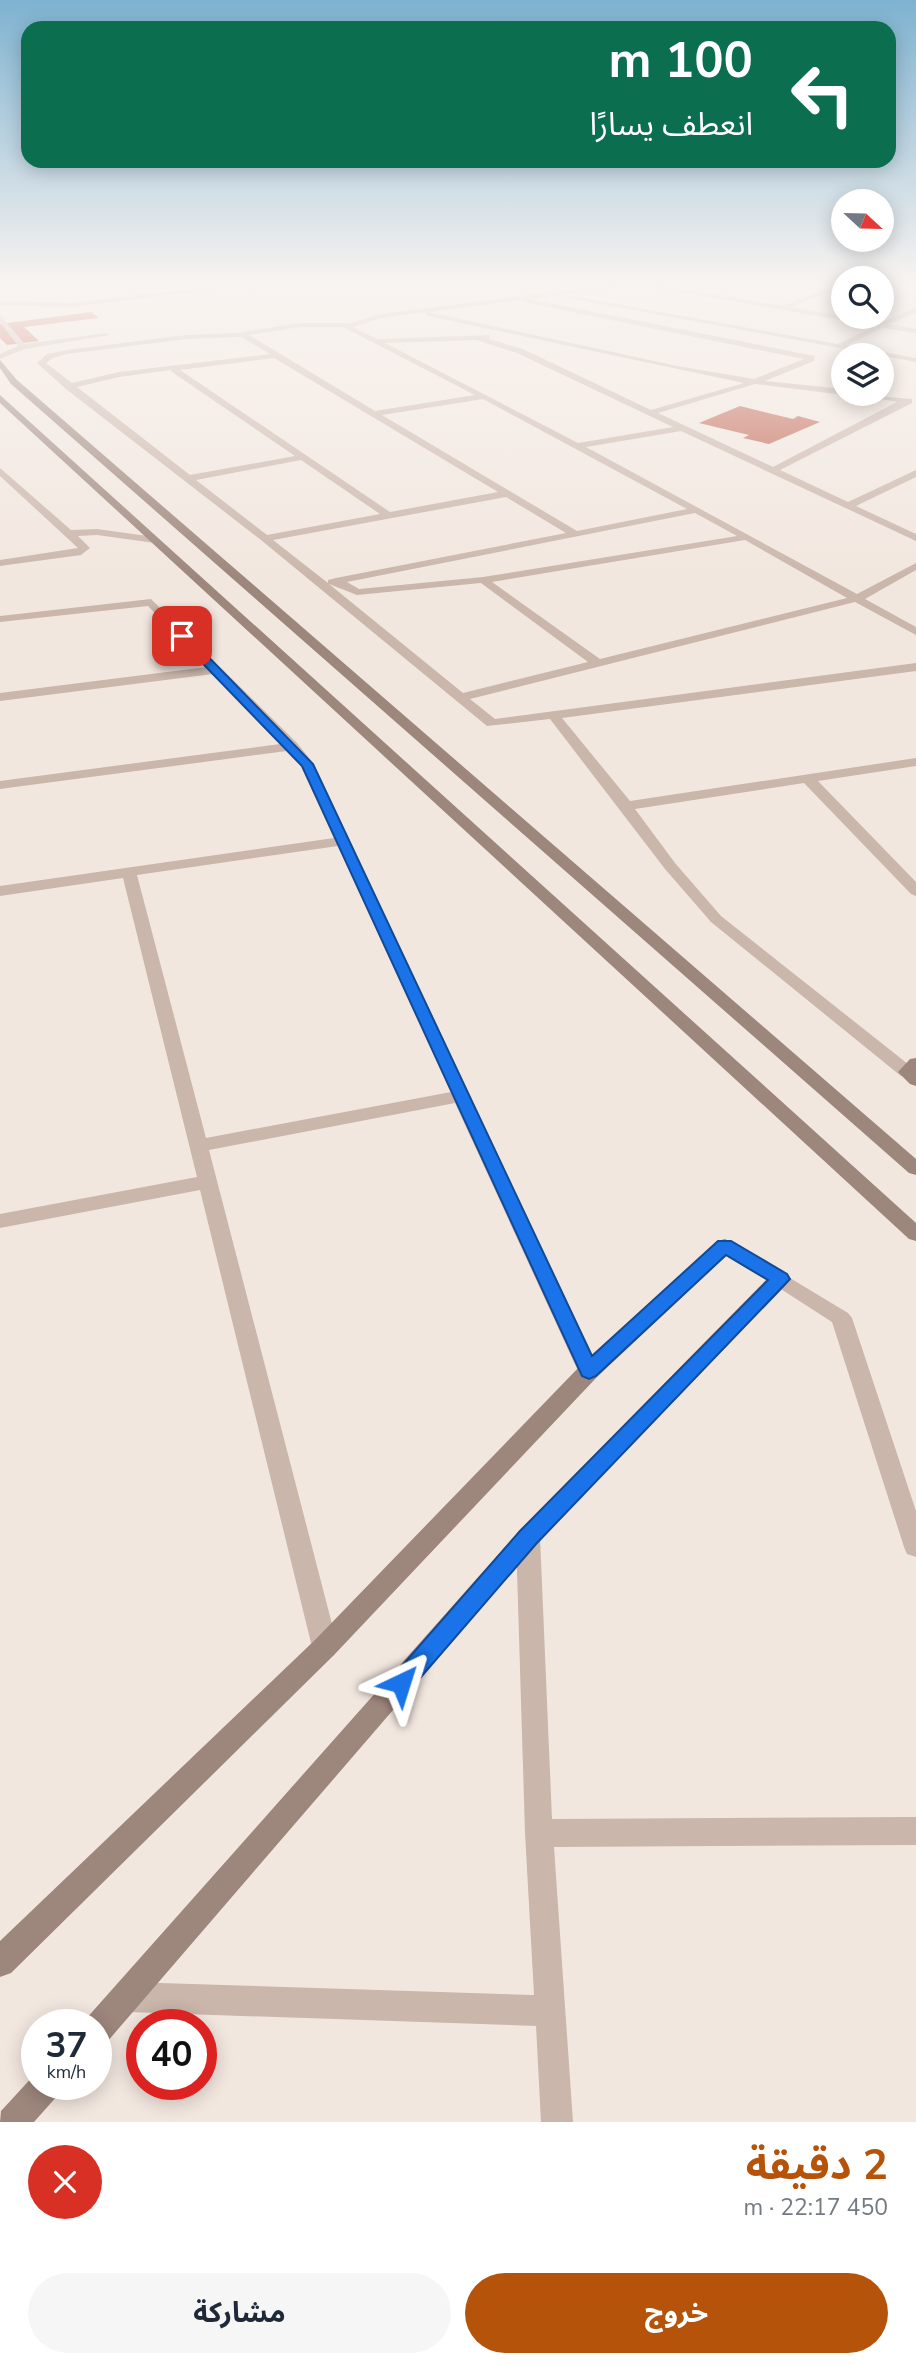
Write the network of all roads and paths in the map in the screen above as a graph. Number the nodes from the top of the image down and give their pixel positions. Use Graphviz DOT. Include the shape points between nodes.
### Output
graph roads {
  1 [pos="13,381"];
  2 [pos="62,381"];
  3 [pos="93,381"];
  4 [pos="191,381"];
  5 [pos="317,381"];
  6 [pos="454,381"];
  7 [pos="583,381"];
  8 [pos="750,381"];
  9 [pos="755,382"];
  10 [pos="69,387"];
  11 [pos="831,391"];
  12 [pos="484,396"];
  13 [pos="0,398"];
  14 [pos="911,401"];
  15 [pos="649,412"];
  16 [pos="371,414"];
  17 [pos="681,428"];
  18 [pos="576,446"];
  19 [pos="302,457"];
  20 [pos="0,471"];
  21 [pos="772,471"];
  22 [pos="916,473"];
  23 [pos="189,478"];
  24 [pos="504,494"];
  25 [pos="847,506"];
  26 [pos="696,510"];
  27 [pos="388,515"];
  28 [pos="71,533"];
  29 [pos="575,534"];
  30 [pos="747,537"];
  31 [pos="265,538"];
  32 [pos="916,538"];
  33 [pos="155,540"];
  34 [pos="0,563"];
  35 [pos="916,566"];
  36 [pos="483,580"];
  37 [pos="336,581"];
  38 [pos="320,584"];
  39 [pos="858,598"];
  40 [pos="0,619"];
  41 [pos="916,632"];
  42 [pos="598,663"];
  43 [pos="916,667"];
  44 [pos="213,670"];
  45 [pos="0,697"];
  46 [pos="461,697"];
  47 [pos="552,714"];
  48 [pos="292,746"];
  49 [pos="916,762"];
  50 [pos="807,778"];
  51 [pos="0,785"];
  52 [pos="626,806"];
  53 [pos="343,841"];
  54 [pos="129,872"];
  55 [pos="0,891"];
  56 [pos="916,891"];
  57 [pos="913,1072"];
  58 [pos="461,1097"];
  59 [pos="198,1146"];
  60 [pos="916,1169"];
  61 [pos="207,1182"];
  62 [pos="0,1221"];
  63 [pos="916,1234"];
  64 [pos="780,1279"];
  65 [pos="589,1371"];
  66 [pos="528,1537"];
  67 [pos="916,1547"];
  68 [pos="325,1647"];
  69 [pos="916,1831"];
  70 [pos="539,1833"];
  71 [pos="0,1962"];
  72 [pos="128,1997"];
  73 [pos="551,2011"];
  74 [pos="112,2014"];
  75 [pos="32,2100"];
  76 [pos="12,2122"];
  77 [pos="557,2122"];
  1 -- 60 [label="main road"];
  2 -- 10 [label="street"];
  3 -- 10 [label="street"];
  4 -- 19 [label="street"];
  5 -- 16 [label="street"];
  6 -- 12 [label="street"];
  7 -- 15 [label="street"];
  8 -- 9 [label="street"];
  9 -- 11 [label="street"];
  9 -- 15 [label="street"];
  10 -- 23 [label="street"];
  12 -- 16 [label="street"];
  12 -- 18 [label="street"];
  13 -- 33 [label="main road"];
  14 -- 21 [label="street"];
  15 -- 17 [label="street"];
  16 -- 24 [label="street"];
  17 -- 18 [label="street"];
  17 -- 21 [label="street"];
  18 -- 26 [label="street"];
  19 -- 23 [label="street"];
  19 -- 27 [label="street"];
  20 -- 28 [label="street"];
  21 -- 25 [label="street"];
  22 -- 25 [label="street"];
  23 -- 31 [label="street"];
  24 -- 27 [label="street"];
  24 -- 29 [label="street"];
  25 -- 32 [label="street"];
  26 -- 29 [label="street"];
  26 -- 30 [label="street"];
  27 -- 31 [label="street"];
  28 -- 33 [label="street"];
  28 -- 34 [label="street" via="85,548 81,552"];
  29 -- 37 [label="street"];
  30 -- 36 [label="street"];
  30 -- 39 [label="street"];
  31 -- 38 [label="street"];
  33 -- 63 [label="main road"];
  35 -- 39 [label="street"];
  36 -- 37 [label="street" via="357,592"];
  36 -- 42 [label="street"];
  37 -- 38 [label="street"];
  38 -- 46 [label="street"];
  39 -- 41 [label="street"];
  39 -- 42 [label="street"];
  40 -- 44 [label="street" via="151,602"];
  42 -- 46 [label="street"];
  43 -- 47 [label="street"];
  44 -- 45 [label="street"];
  44 -- 48 [label="street"];
  46 -- 47 [label="street" via="492,723"];
  47 -- 52 [label="street"];
  48 -- 51 [label="street"];
  48 -- 53 [label="street" via="307,764"];
  49 -- 50 [label="street"];
  50 -- 52 [label="street"];
  50 -- 56 [label="street"];
  52 -- 57 [label="street" via="716,919"];
  53 -- 54 [label="street"];
  53 -- 58 [label="street"];
  54 -- 55 [label="street"];
  54 -- 59 [label="street"];
  58 -- 59 [label="street"];
  58 -- 65 [label="street"];
  59 -- 61 [label="street"];
  61 -- 62 [label="street"];
  61 -- 68 [label="street"];
  64 -- 65 [label="main road" via="725,1246"];
  64 -- 66 [label="main road"];
  64 -- 67 [label="street" via="841,1318"];
  65 -- 68 [label="main road"];
  66 -- 70 [label="street"];
  66 -- 72 [label="main road"];
  68 -- 71 [label="main road"];
  69 -- 70 [label="street"];
  70 -- 73 [label="street"];
  72 -- 73 [label="street"];
  72 -- 74 [label="main road"];
  73 -- 77 [label="street"];
  75 -- 76 [label="main road"];
}
